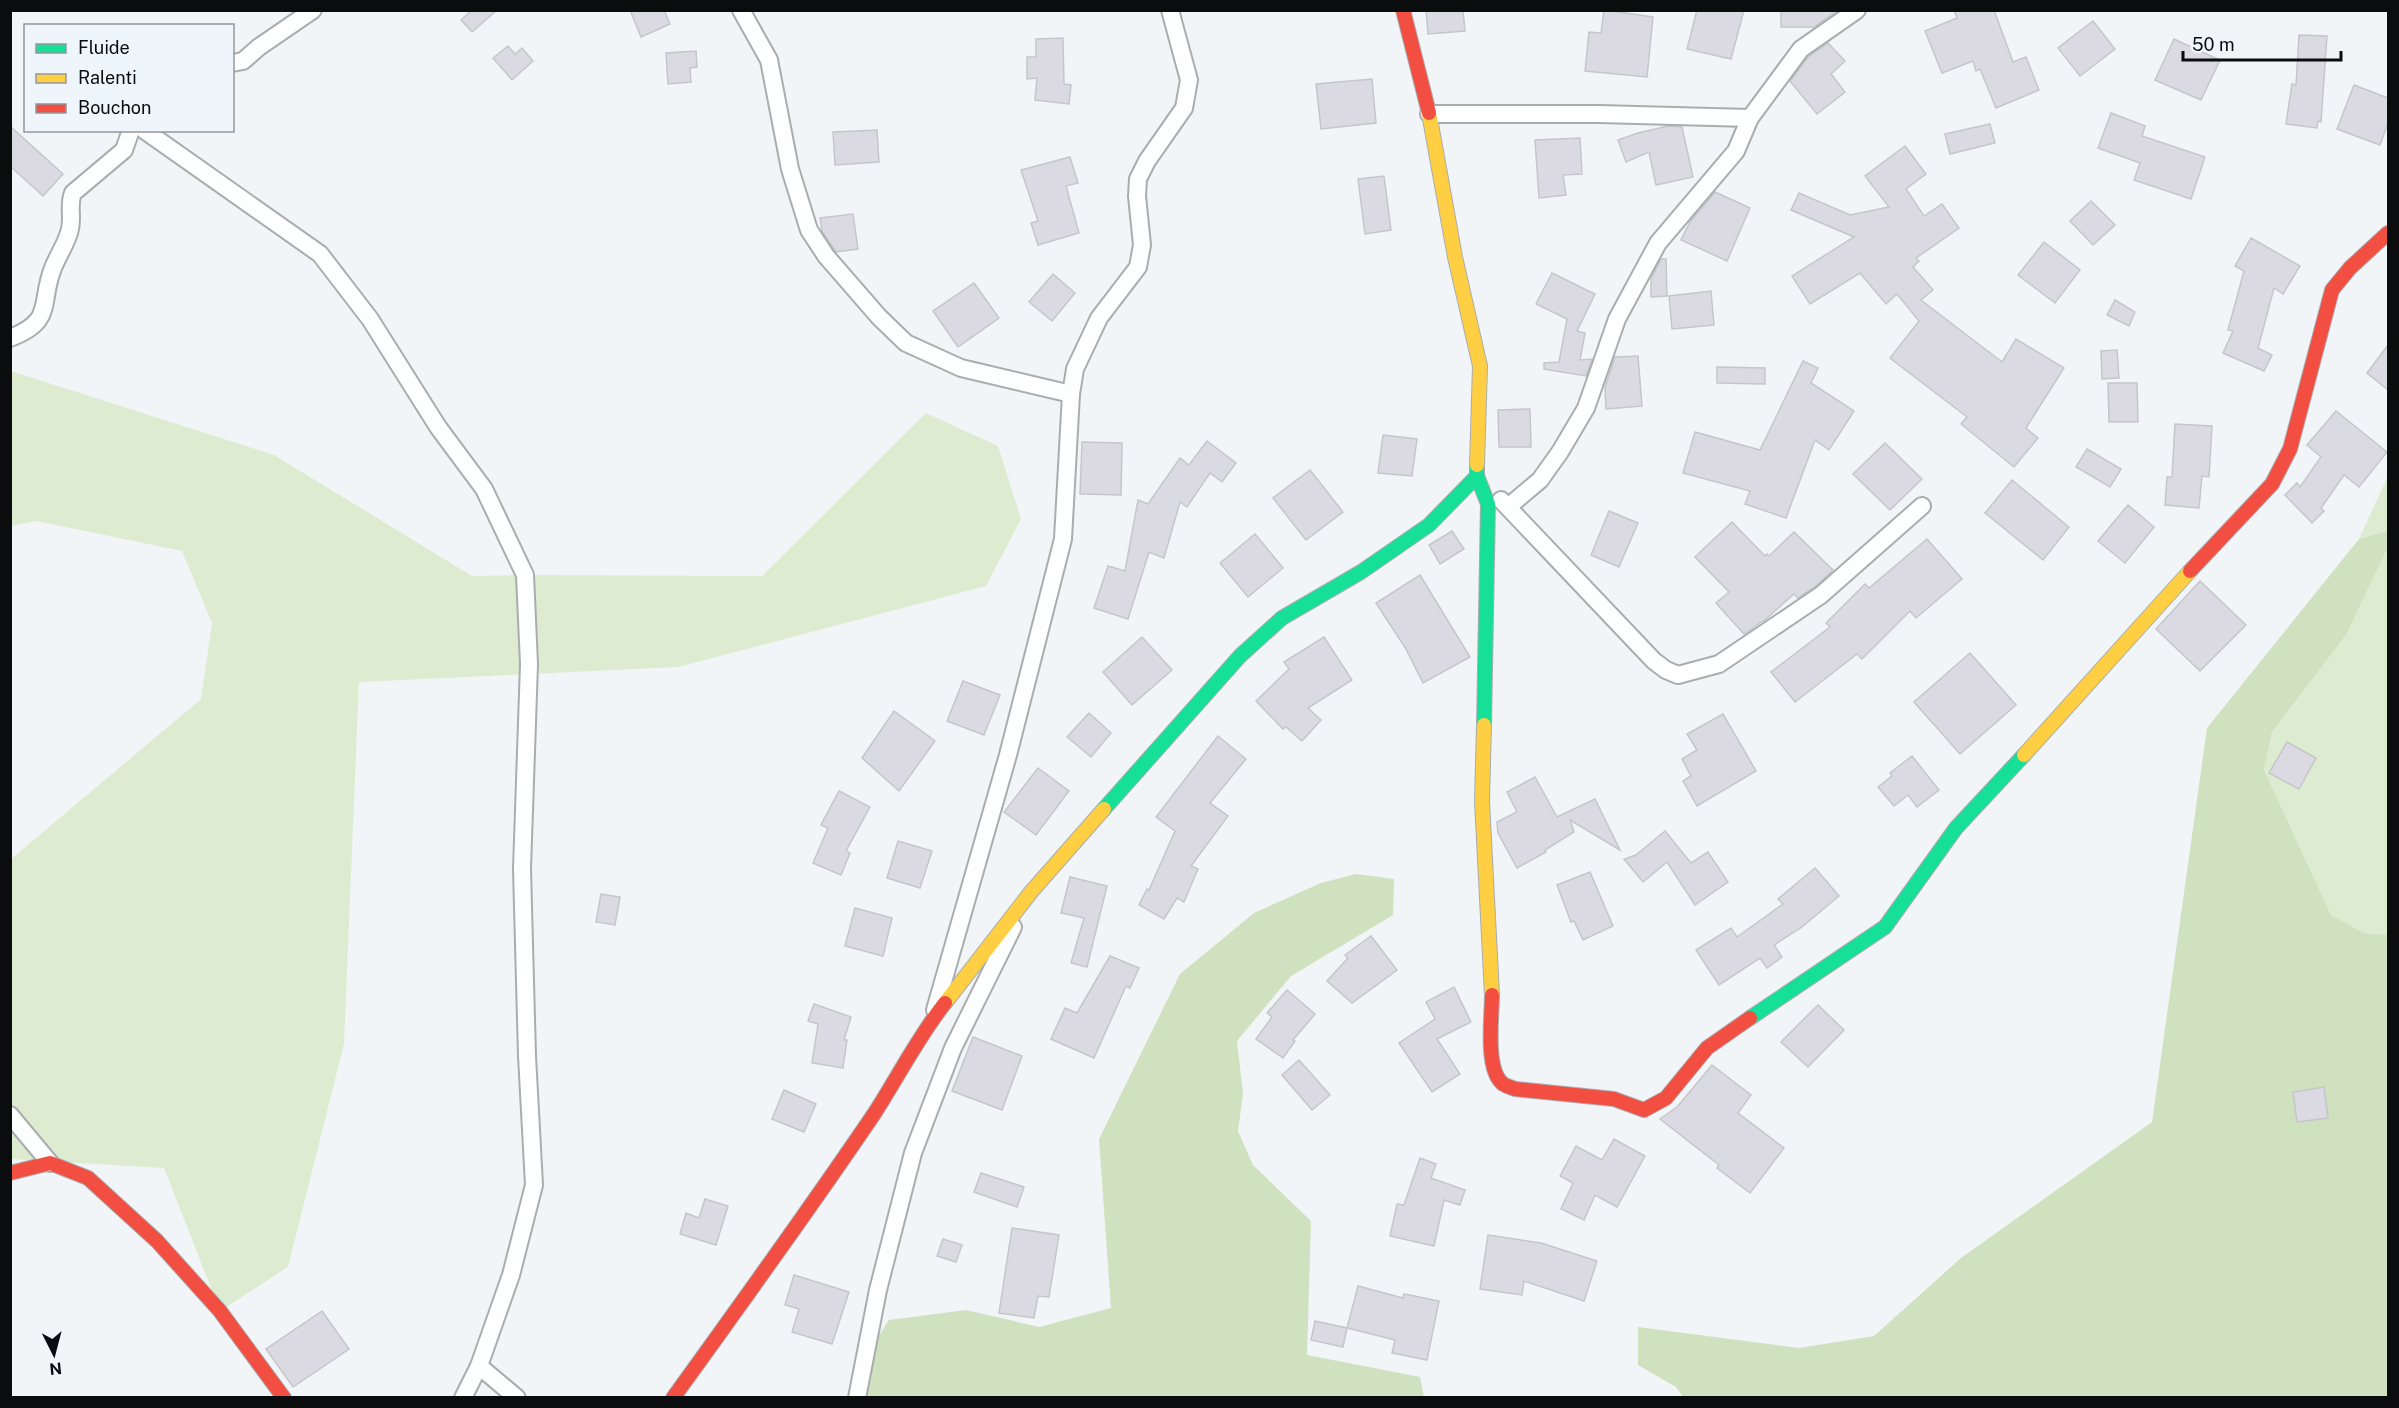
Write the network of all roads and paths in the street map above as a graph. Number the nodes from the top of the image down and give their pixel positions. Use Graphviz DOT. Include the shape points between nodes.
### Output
graph roads {
  1 [pos="313,10"];
  2 [pos="741,10"];
  3 [pos="1170,10"];
  4 [pos="1403,10"];
  5 [pos="1857,10"];
  6 [pos="234,63"];
  7 [pos="1429,114"];
  8 [pos="1750,118"];
  9 [pos="130,132"];
  10 [pos="147,132"];
  11 [pos="2388,233"];
  12 [pos="10,338"];
  13 [pos="1071,394"];
  14 [pos="1477,476"];
  15 [pos="1922,506"];
  16 [pos="1508,507"];
  17 [pos="1031,892"];
  18 [pos="932,1019"];
  19 [pos="10,1115"];
  20 [pos="50,1163"];
  21 [pos="10,1173"];
  22 [pos="479,1366"];
  23 [pos="285,1398"];
  24 [pos="463,1398"];
  25 [pos="516,1398"];
  26 [pos="673,1398"];
  27 [pos="857,1398"];
  1 -- 6 [label="street" via="243,62"];
  2 -- 13 [label="street" via="769,60 790,169 809,230 826,256 906,343 962,368"];
  3 -- 13 [label="street" via="1189,80 1184,108 1138,179 1142,245 1138,267 1100,318 1075,369"];
  4 -- 7 [label="main road"];
  5 -- 8 [label="street" via="1802,49"];
  7 -- 8 [label="street"];
  7 -- 14 [label="main road" via="1455,258 1480,366"];
  8 -- 16 [label="street" via="1736,151 1658,243 1617,319 1586,408 1560,452 1540,480"];
  9 -- 12 [label="street" via="124,150 73,193 69,202 71,226 52,270 42,316 29,331"];
  10 -- 22 [label="street" via="320,254 370,319 438,427 484,489 525,575 529,664 522,868 534,1185 511,1275"];
  11 -- 14 [label="main road" via="2332,290 2290,448 2272,483 1956,828 1885,927 1707,1048 1666,1098 1644,1110 1614,1099 1515,1089 1502,1083 1495,1073 1491,1057 1492,976 1482,801 1488,504"];
  13 -- 18 [label="street" via="1063,539 1008,754"];
  14 -- 16 [label="street"];
  14 -- 17 [label="main road" via="1429,525 1361,572 1282,618 1240,656"];
  15 -- 16 [label="street" via="1821,595 1719,664 1678,675 1654,661"];
  17 -- 18 [label="main road"];
  17 -- 27 [label="street" via="953,1048 913,1153 878,1290"];
  18 -- 26 [label="main road" via="875,1112"];
  19 -- 20 [label="street"];
  20 -- 21 [label="main road"];
  20 -- 23 [label="main road" via="88,1178 157,1240 220,1311"];
  22 -- 24 [label="street"];
  22 -- 25 [label="street"];
}
